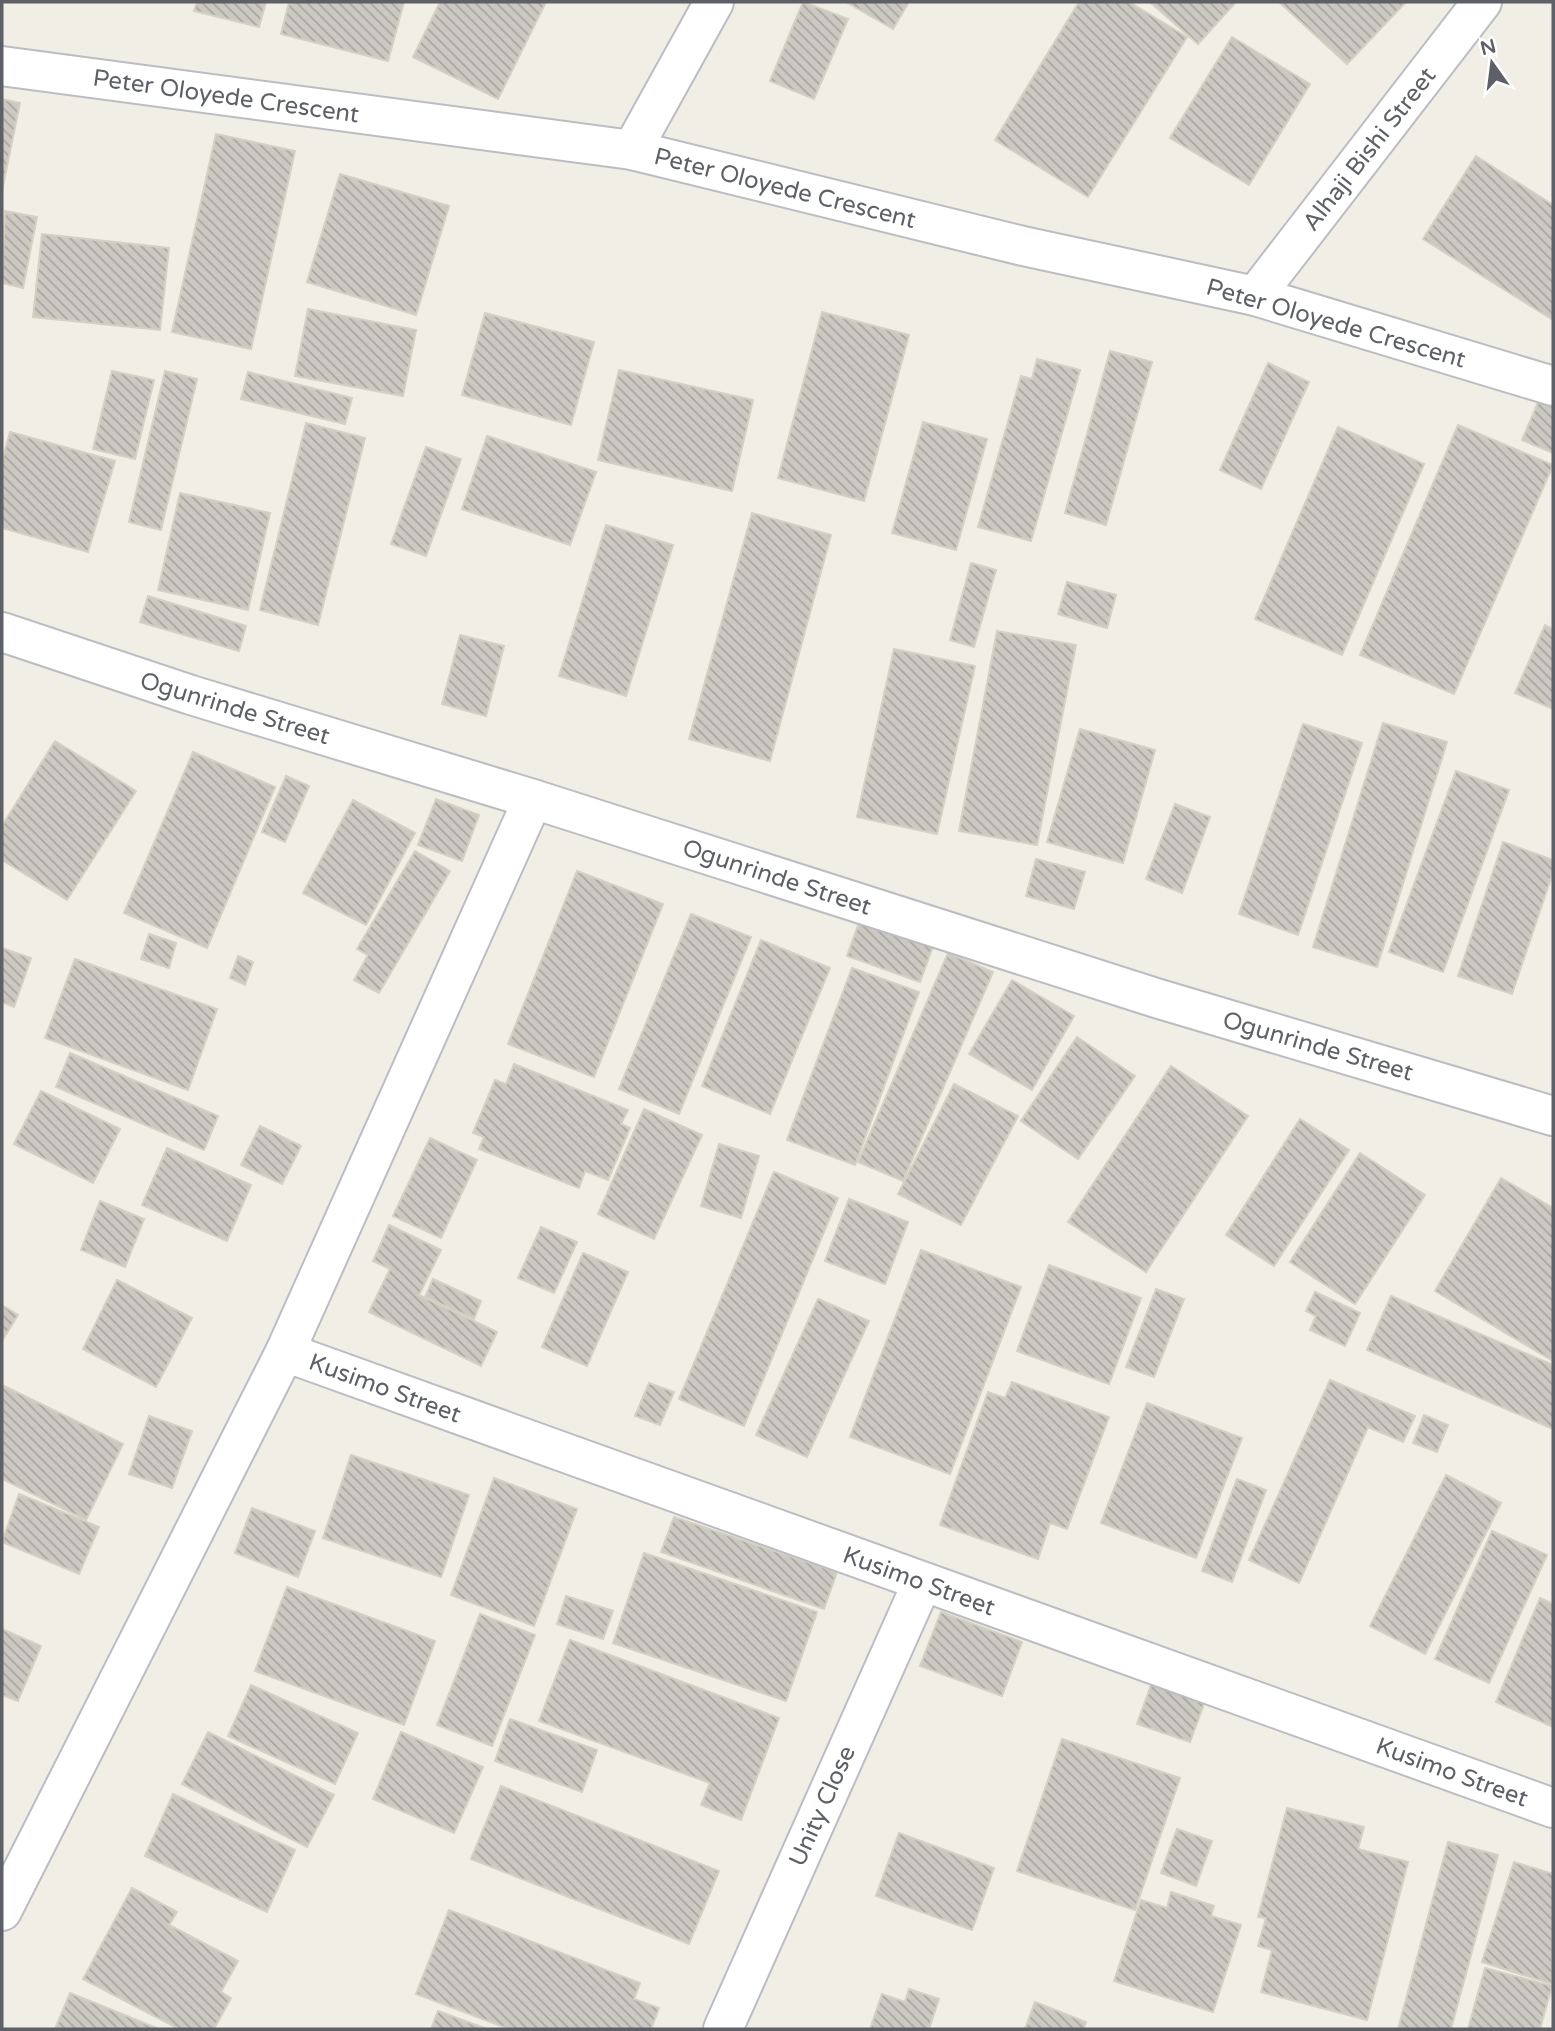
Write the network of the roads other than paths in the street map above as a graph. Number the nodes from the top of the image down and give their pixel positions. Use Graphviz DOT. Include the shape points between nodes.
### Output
graph roads {
  1 [pos="714,2"];
  2 [pos="1482,2"];
  3 [pos="2,66"];
  4 [pos="632,150"];
  5 [pos="1255,296"];
  6 [pos="1553,386"];
  7 [pos="2,632"];
  8 [pos="533,799"];
  9 [pos="1553,1116"];
  10 [pos="285,1352"];
  11 [pos="922,1583"];
  12 [pos="1553,1808"];
  13 [pos="2,1911"];
  14 [pos="723,2029"];
  1 -- 4 [label="street"];
  2 -- 5 [label="street, Alhaji Bishi Street"];
  3 -- 4 [label="street, Peter Oloyede Crescent"];
  4 -- 5 [label="street, Peter Oloyede Crescent" via="1023,246"];
  5 -- 6 [label="street, Peter Oloyede Crescent"];
  7 -- 8 [label="street, Ogunrinde Street"];
  8 -- 9 [label="street, Ogunrinde Street" via="1156,998"];
  8 -- 10 [label="street"];
  10 -- 11 [label="street, Kusimo Street"];
  10 -- 13 [label="street"];
  11 -- 12 [label="street, Kusimo Street"];
  11 -- 14 [label="street, Unity Close"];
}
